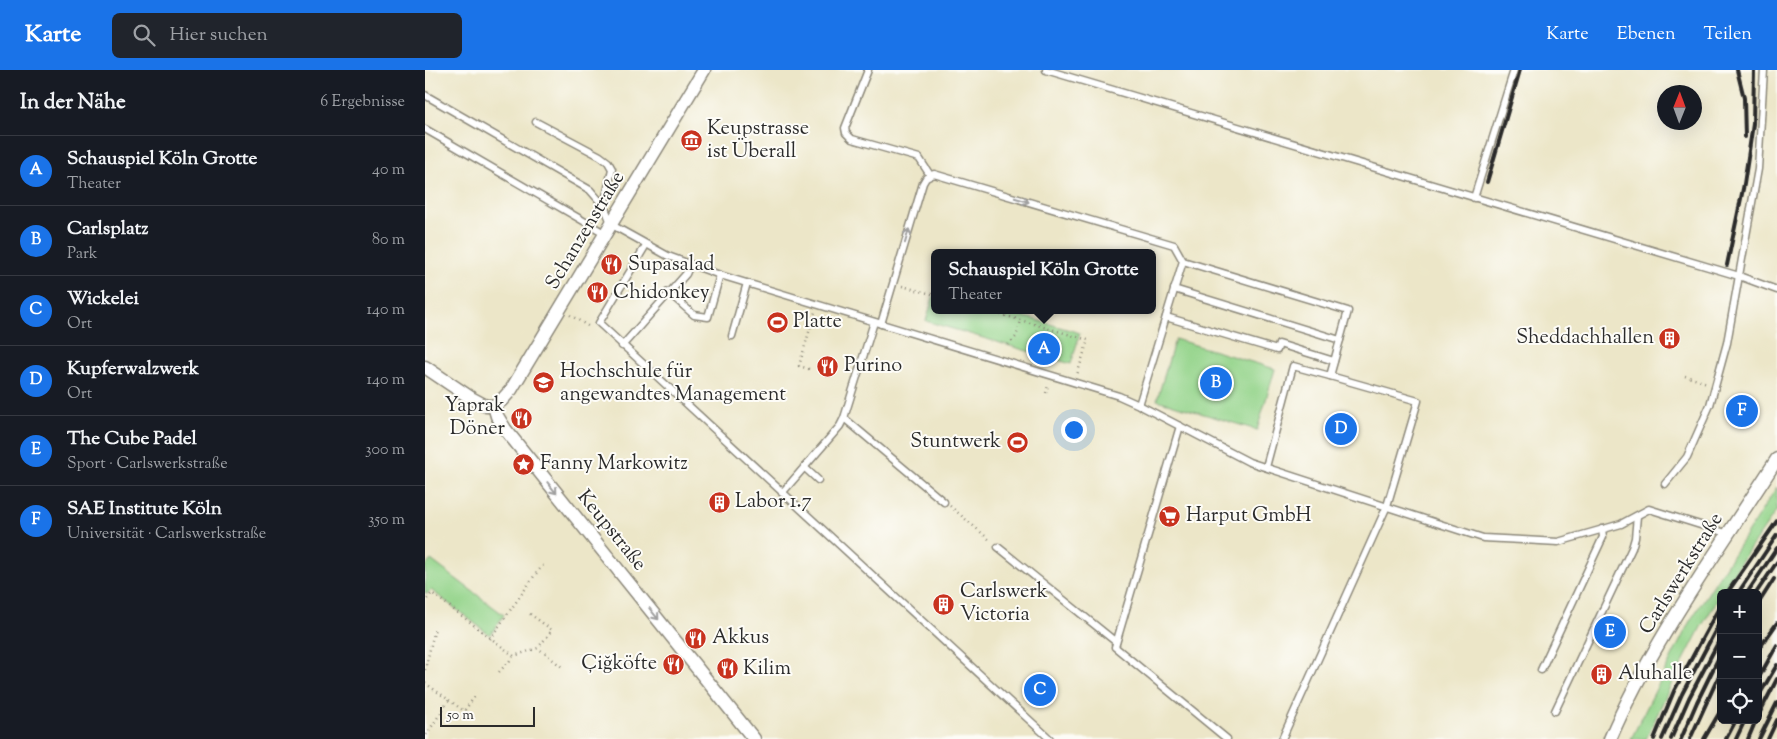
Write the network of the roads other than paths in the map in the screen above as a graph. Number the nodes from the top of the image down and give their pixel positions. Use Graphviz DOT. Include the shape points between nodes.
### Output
graph roads {
  1 [pos="704,70"];
  2 [pos="868,70"];
  3 [pos="1046,70"];
  4 [pos="1514,70"];
  5 [pos="1763,70"];
  6 [pos="1063,73"];
  7 [pos="425,95"];
  8 [pos="536,122"];
  9 [pos="425,129"];
  10 [pos="930,175"];
  11 [pos="1474,198"];
  12 [pos="604,206"];
  13 [pos="609,230"];
  14 [pos="646,245"];
  15 [pos="1183,261"];
  16 [pos="690,265"];
  17 [pos="720,275"];
  18 [pos="1739,276"];
  19 [pos="747,283"];
  20 [pos="1174,289"];
  21 [pos="1777,290"];
  22 [pos="668,292"];
  23 [pos="1166,317"];
  24 [pos="877,323"];
  25 [pos="731,336"];
  26 [pos="1340,340"];
  27 [pos="622,346"];
  28 [pos="1335,361"];
  29 [pos="425,367"];
  30 [pos="1330,376"];
  31 [pos="1139,404"];
  32 [pos="494,406"];
  33 [pos="844,418"];
  34 [pos="1180,426"];
  35 [pos="1777,459"];
  36 [pos="1266,467"];
  37 [pos="804,468"];
  38 [pos="818,480"];
  39 [pos="1665,484"];
  40 [pos="782,493"];
  41 [pos="944,502"];
  42 [pos="1387,506"];
  43 [pos="1637,516"];
  44 [pos="1602,529"];
  45 [pos="1729,534"];
  46 [pos="998,547"];
  47 [pos="1116,642"];
  48 [pos="1541,670"];
  49 [pos="1555,711"];
  50 [pos="754,739"];
  51 [pos="1050,739"];
  52 [pos="1227,739"];
  53 [pos="1282,739"];
  54 [pos="1610,739"];
  1 -- 13 [label="street, Schanzenstraße"];
  2 -- 10 [label="lane" via="845,128 846,133 851,140 919,158"];
  3 -- 6 [label="lane"];
  4 -- 11 [label="lane"];
  5 -- 18 [label="lane" via="1758,169"];
  6 -- 11 [label="lane"];
  7 -- 12 [label="lane" via="590,190"];
  8 -- 12 [label="lane" via="608,162 612,169"];
  9 -- 13 [label="lane"];
  10 -- 15 [label="lane, one-way" via="937,174 1174,245"];
  24 -- 10 [label="lane, one-way" via="893,283 923,183"];
  11 -- 18 [label="lane"];
  12 -- 13 [label="lane"];
  13 -- 14 [label="lane"];
  13 -- 32 [label="street, Schanzenstraße" via="511,390"];
  14 -- 16 [label="lane"];
  14 -- 27 [label="lane" via="599,323"];
  15 -- 20 [label="lane"];
  15 -- 26 [label="lane" via="1348,311"];
  16 -- 17 [label="lane"];
  16 -- 22 [label="lane" via="686,274"];
  17 -- 19 [label="lane"];
  17 -- 22 [label="lane" via="708,317 694,315"];
  18 -- 21 [label="lane"];
  18 -- 39 [label="lane" via="1727,343 1710,405 1687,457"];
  19 -- 24 [label="lane"];
  19 -- 25 [label="lane"];
  20 -- 23 [label="lane"];
  20 -- 26 [label="lane"];
  22 -- 27 [label="lane"];
  23 -- 28 [label="lane" via="1277,350 1279,344"];
  23 -- 31 [label="lane"];
  24 -- 31 [label="lane"];
  24 -- 33 [label="lane"];
  26 -- 28 [label="lane"];
  27 -- 40 [label="lane"];
  28 -- 30 [label="lane"];
  29 -- 32 [label="street" via="485,406"];
  30 -- 36 [label="lane" via="1293,366"];
  30 -- 42 [label="lane" via="1419,401"];
  31 -- 34 [label="lane"];
  32 -- 50 [label="street, Keupstraße, one-way" via="505,429"];
  33 -- 37 [label="lane"];
  33 -- 41 [label="lane"];
  34 -- 36 [label="lane" via="1249,462"];
  34 -- 47 [label="lane"];
  35 -- 45 [label="street, Carlswerkstraße"];
  36 -- 42 [label="lane"];
  37 -- 38 [label="lane"];
  37 -- 40 [label="lane"];
  40 -- 51 [label="lane"];
  42 -- 44 [label="lane" via="1483,538 1558,542"];
  42 -- 53 [label="lane"];
  43 -- 44 [label="lane"];
  43 -- 45 [label="lane" via="1649,509"];
  43 -- 49 [label="lane" via="1632,548"];
  44 -- 48 [label="lane" via="1603,537"];
  45 -- 54 [label="street, Carlswerkstraße" via="1685,597"];
  46 -- 47 [label="lane"];
  47 -- 52 [label="lane" via="1115,647"];
}
